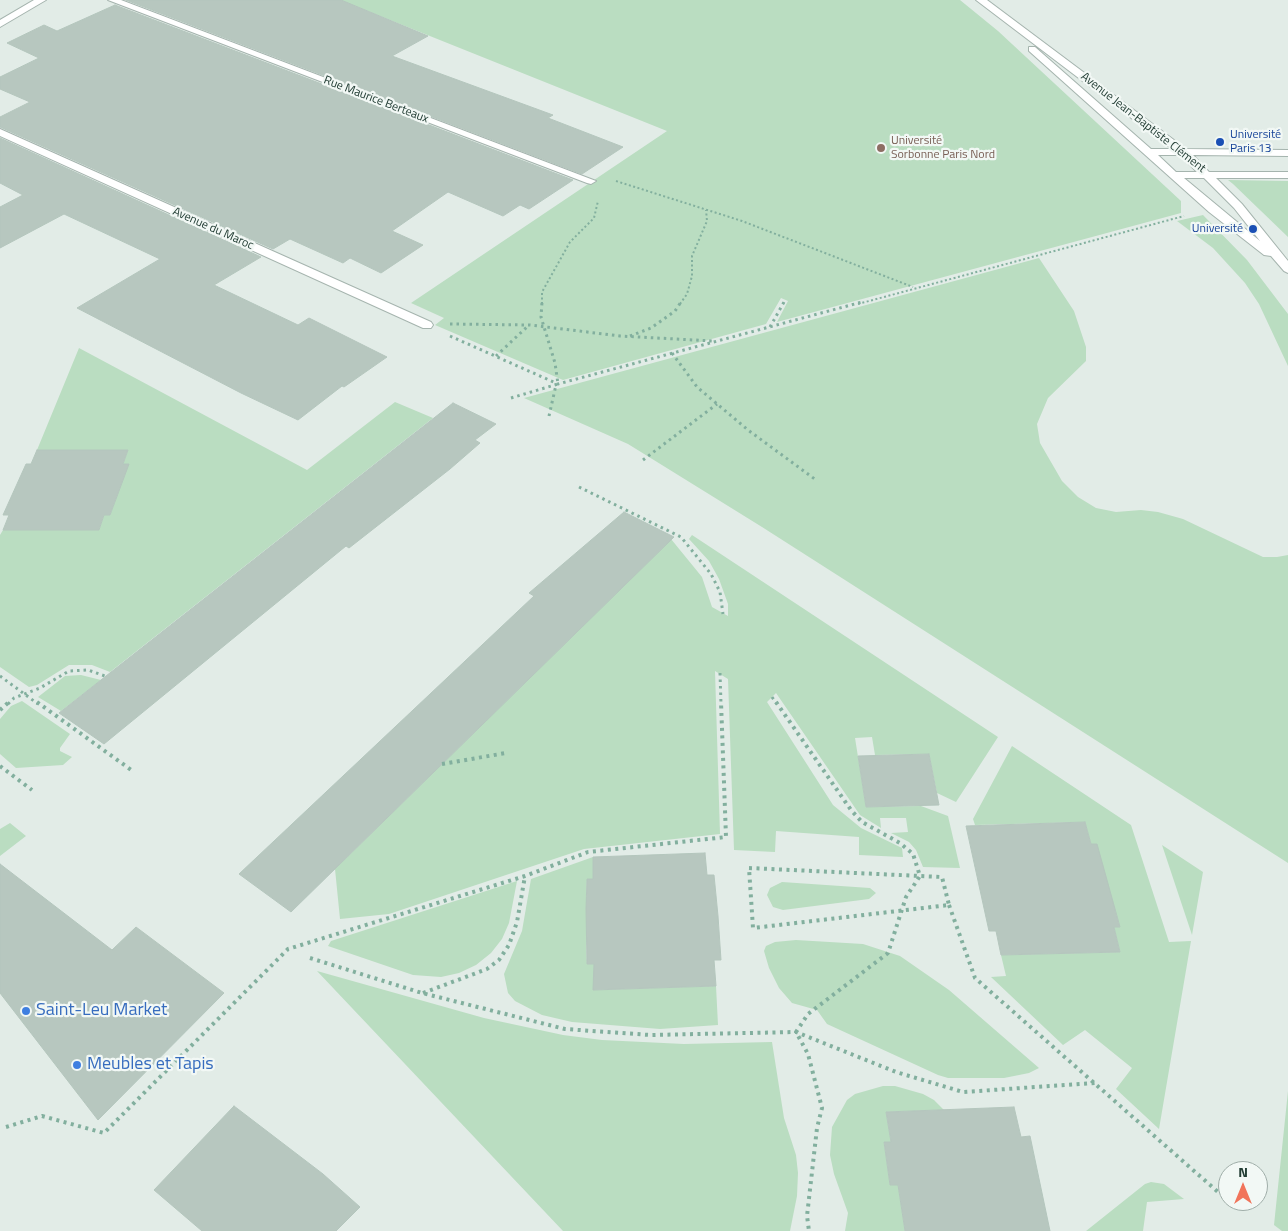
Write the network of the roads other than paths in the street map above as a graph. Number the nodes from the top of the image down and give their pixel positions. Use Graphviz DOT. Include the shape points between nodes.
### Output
graph roads {
  1 [pos="41,0"];
  2 [pos="113,0"];
  3 [pos="981,0"];
  4 [pos="1002,17"];
  5 [pos="0,24"];
  6 [pos="0,132"];
  7 [pos="1147,152"];
  8 [pos="1182,152"];
  9 [pos="1288,153"];
  10 [pos="1174,175"];
  11 [pos="1208,175"];
  12 [pos="1288,175"];
  13 [pos="590,182"];
  14 [pos="1288,269"];
  15 [pos="427,325"];
  1 -- 5 [label="street"];
  2 -- 13 [label="street, Rue Maurice Berteaux"];
  3 -- 4 [label="street, Avenue Jean-Baptiste Clément"];
  4 -- 7 [label="street, Avenue Jean-Baptiste Clément" via="1031,48"];
  4 -- 8 [label="street, Avenue Jean-Baptiste Clément"];
  6 -- 15 [label="street, Avenue du Maroc"];
  7 -- 8 [label="street"];
  7 -- 10 [label="street, Avenue Jean-Baptiste Clément"];
  8 -- 9 [label="street"];
  8 -- 11 [label="street, Avenue Jean-Baptiste Clément"];
  10 -- 11 [label="street"];
  10 -- 14 [label="street, Avenue Jean-Baptiste Clément"];
  11 -- 12 [label="street"];
  11 -- 14 [label="street, Avenue Jean-Baptiste Clément" via="1238,206"];
}
